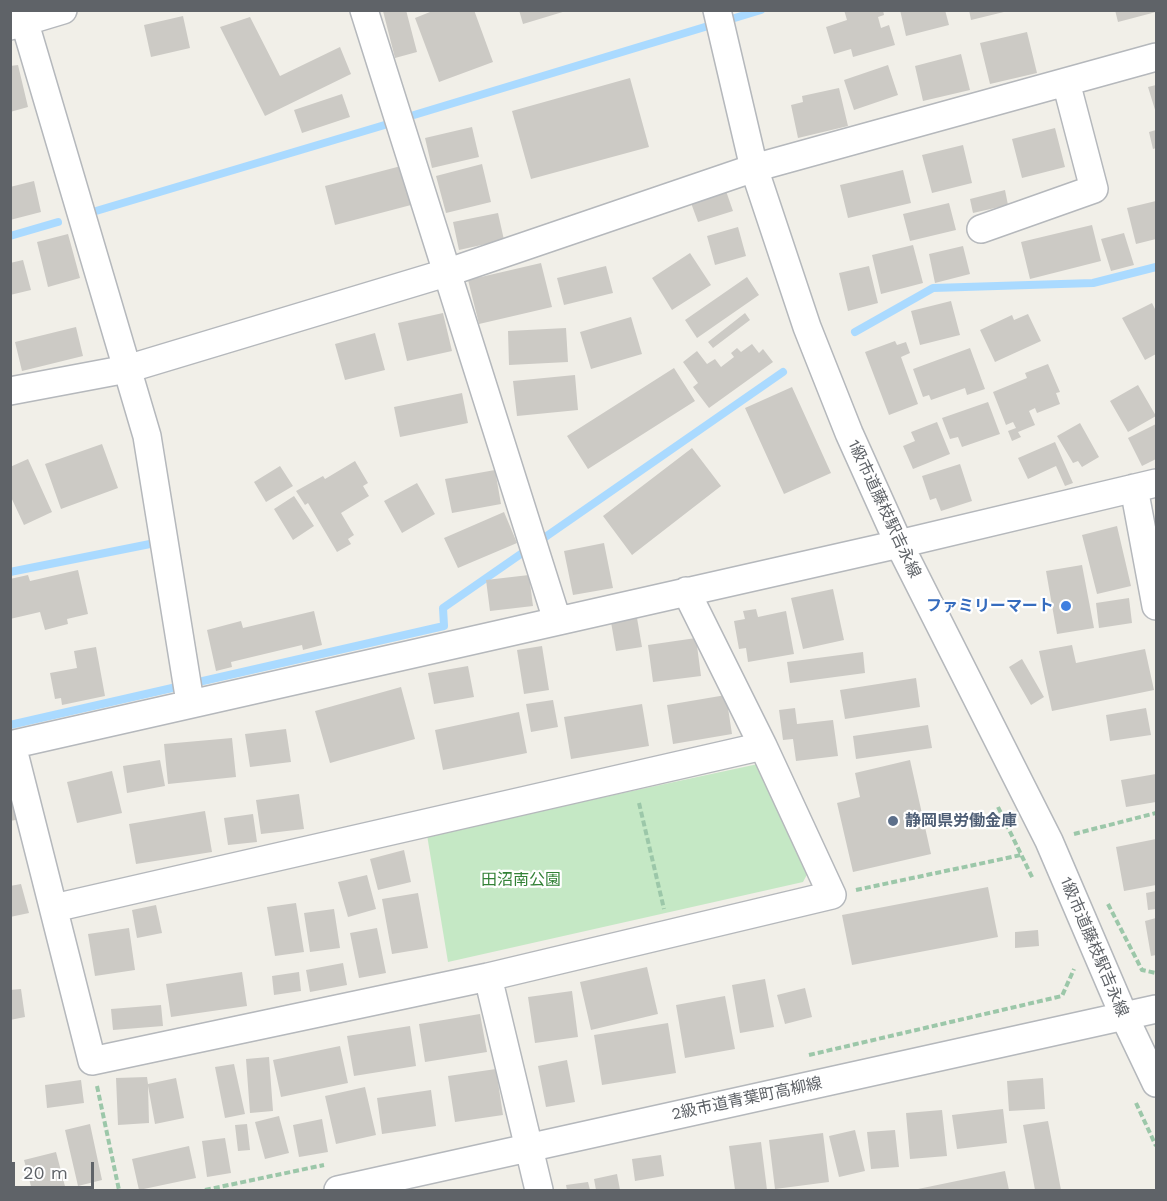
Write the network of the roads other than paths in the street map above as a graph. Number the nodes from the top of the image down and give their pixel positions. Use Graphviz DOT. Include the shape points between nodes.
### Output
graph roads {
  1 [pos="63,10"];
  2 [pos="364,10"];
  3 [pos="719,19"];
  4 [pos="19,20"];
  5 [pos="1156,57"];
  6 [pos="1066,82"];
  7 [pos="754,168"];
  8 [pos="981,229"];
  9 [pos="449,272"];
  10 [pos="127,369"];
  11 [pos="10,391"];
  12 [pos="1145,486"];
  13 [pos="899,544"];
  14 [pos="686,591"];
  15 [pos="1156,606"];
  16 [pos="557,620"];
  17 [pos="190,702"];
  18 [pos="11,745"];
  19 [pos="763,746"];
  20 [pos="54,909"];
  21 [pos="488,977"];
  22 [pos="1156,1009"];
  23 [pos="1124,1016"];
  24 [pos="1156,1083"];
  25 [pos="529,1147"];
  26 [pos="338,1191"];
  27 [pos="540,1191"];
  1 -- 4 [label="street"];
  2 -- 9 [label="street"];
  3 -- 7 [label="street, 1級市道藤枝駅吉永線"];
  4 -- 10 [label="street"];
  5 -- 6 [label="street"];
  6 -- 7 [label="street"];
  6 -- 8 [label="street" via="1094,189"];
  7 -- 9 [label="street"];
  7 -- 13 [label="street, 1級市道藤枝駅吉永線" via="809,334"];
  9 -- 10 [label="street"];
  9 -- 16 [label="street"];
  10 -- 11 [label="street"];
  10 -- 17 [label="street" via="147,436"];
  12 -- 13 [label="street"];
  12 -- 15 [label="street"];
  13 -- 14 [label="street"];
  13 -- 23 [label="street, 1級市道藤枝駅吉永線" via="1048,841"];
  14 -- 16 [label="street"];
  14 -- 19 [label="street"];
  16 -- 17 [label="street"];
  17 -- 18 [label="street"];
  18 -- 20 [label="street"];
  19 -- 20 [label="street"];
  19 -- 21 [label="street" via="832,895"];
  20 -- 21 [label="street" via="92,1061"];
  21 -- 25 [label="street"];
  22 -- 23 [label="street, 2級市道青葉町高柳線"];
  23 -- 24 [label="street, 1級市道藤枝駅吉永線"];
  23 -- 25 [label="street, 2級市道青葉町高柳線"];
  25 -- 26 [label="street, 2級市道青葉町高柳線"];
  25 -- 27 [label="street"];
}
